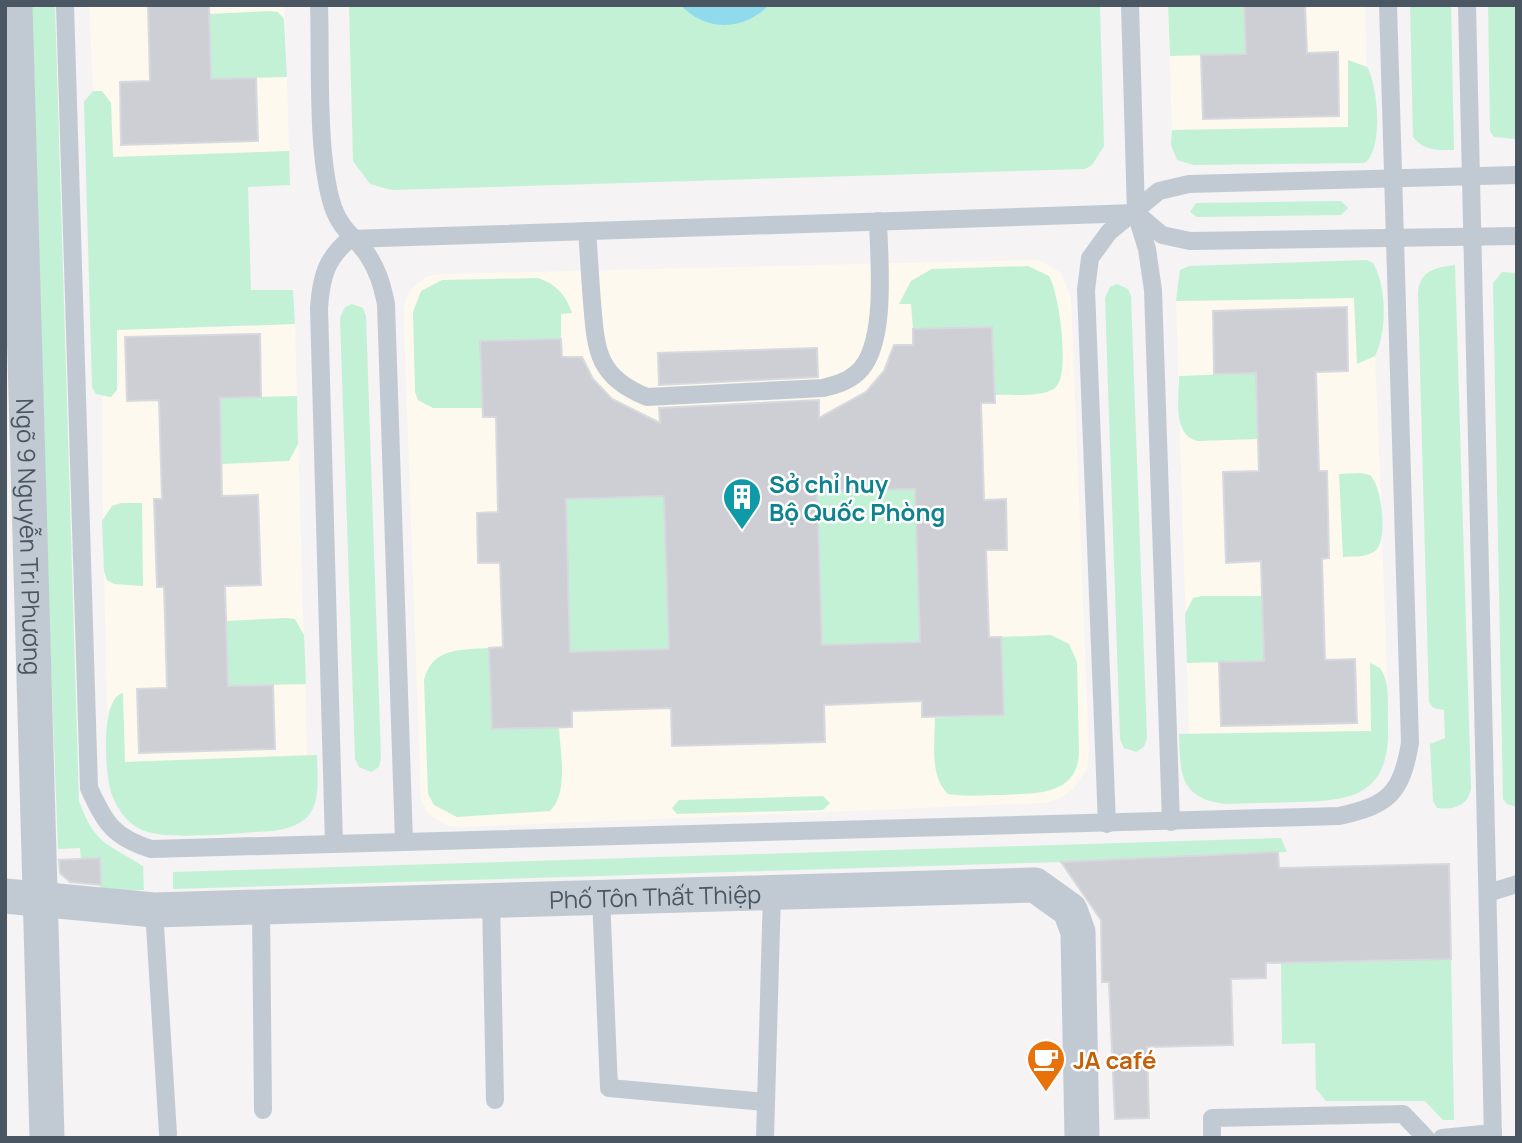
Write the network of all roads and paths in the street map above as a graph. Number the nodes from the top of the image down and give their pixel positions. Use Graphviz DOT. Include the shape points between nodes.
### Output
graph roads {
  1 [pos="15,5"];
  2 [pos="65,5"];
  3 [pos="319,5"];
  4 [pos="1130,5"];
  5 [pos="1388,5"];
  6 [pos="1467,5"];
  7 [pos="10,41"];
  8 [pos="1517,175"];
  9 [pos="1471,176"];
  10 [pos="1392,178"];
  11 [pos="1136,213"];
  12 [pos="878,221"];
  13 [pos="587,231"];
  14 [pos="1517,236"];
  15 [pos="1473,237"];
  16 [pos="1394,238"];
  17 [pos="350,239"];
  18 [pos="1171,822"];
  19 [pos="1107,824"];
  20 [pos="404,842"];
  21 [pos="334,844"];
  22 [pos="1517,884"];
  23 [pos="772,892"];
  24 [pos="1517,892"];
  25 [pos="1488,893"];
  26 [pos="5,896"];
  27 [pos="601,897"];
  28 [pos="40,899"];
  29 [pos="491,900"];
  30 [pos="261,907"];
  31 [pos="154,911"];
  32 [pos="495,1100"];
  33 [pos="765,1102"];
  34 [pos="263,1110"];
  35 [pos="168,1134"];
  36 [pos="1493,1135"];
  37 [pos="47,1138"];
  38 [pos="765,1138"];
  39 [pos="1082,1138"];
  40 [pos="1212,1138"];
  41 [pos="1426,1138"];
  42 [pos="1442,1138"];
  1 -- 7 [label="street, Ngõ 9 Nguyễn Tri Phương"];
  2 -- 21 [label="lane" via="89,788 103,820 126,841 151,849"];
  3 -- 17 [label="lane" via="325,173 334,209"];
  4 -- 11 [label="lane"];
  5 -- 10 [label="lane"];
  6 -- 9 [label="lane"];
  7 -- 28 [label="street, Ngõ 9 Nguyễn Tri Phương"];
  8 -- 9 [label="lane"];
  9 -- 10 [label="lane"];
  9 -- 15 [label="lane"];
  10 -- 11 [label="lane" via="1189,184 1160,191"];
  10 -- 16 [label="lane"];
  11 -- 12 [label="lane"];
  11 -- 16 [label="lane" via="1162,235 1190,241"];
  11 -- 18 [label="lane" via="1153,290"];
  11 -- 19 [label="lane" via="1109,232 1090,258 1086,290"];
  12 -- 13 [label="lane"];
  12 -- 13 [label="lane" via="877,333 859,372 843,383 823,388 647,397 624,388 607,371 595,348"];
  13 -- 17 [label="lane"];
  14 -- 15 [label="lane"];
  15 -- 16 [label="lane"];
  15 -- 25 [label="lane"];
  16 -- 18 [label="lane" via="1410,743 1405,772 1392,796 1349,814"];
  17 -- 20 [label="lane" via="366,252 380,277 386,304"];
  17 -- 21 [label="lane" via="334,252 321,278 318,308"];
  18 -- 19 [label="lane"];
  19 -- 20 [label="lane"];
  20 -- 21 [label="lane"];
  22 -- 25 [label="lane"];
  23 -- 27 [label="street, Phố Tôn Thất Thiệp"];
  23 -- 33 [label="lane"];
  23 -- 39 [label="street, Phố Tôn Thất Thiệp" via="1035,885 1070,910 1078,932"];
  24 -- 25 [label="lane"];
  25 -- 36 [label="lane"];
  26 -- 28 [label="street, Phố Tôn Thất Thiệp"];
  27 -- 29 [label="street, Phố Tôn Thất Thiệp"];
  27 -- 33 [label="lane" via="609,1088"];
  28 -- 31 [label="street, Phố Tôn Thất Thiệp"];
  28 -- 37 [label="street, Ngõ 9 Nguyễn Tri Phương"];
  29 -- 30 [label="street, Phố Tôn Thất Thiệp"];
  29 -- 32 [label="lane"];
  30 -- 31 [label="street, Phố Tôn Thất Thiệp"];
  30 -- 34 [label="lane"];
  31 -- 35 [label="lane"];
  33 -- 38 [label="lane"];
  36 -- 42 [label="lane"];
  40 -- 41 [label="lane" via="1212,1118 1403,1114"];
}
